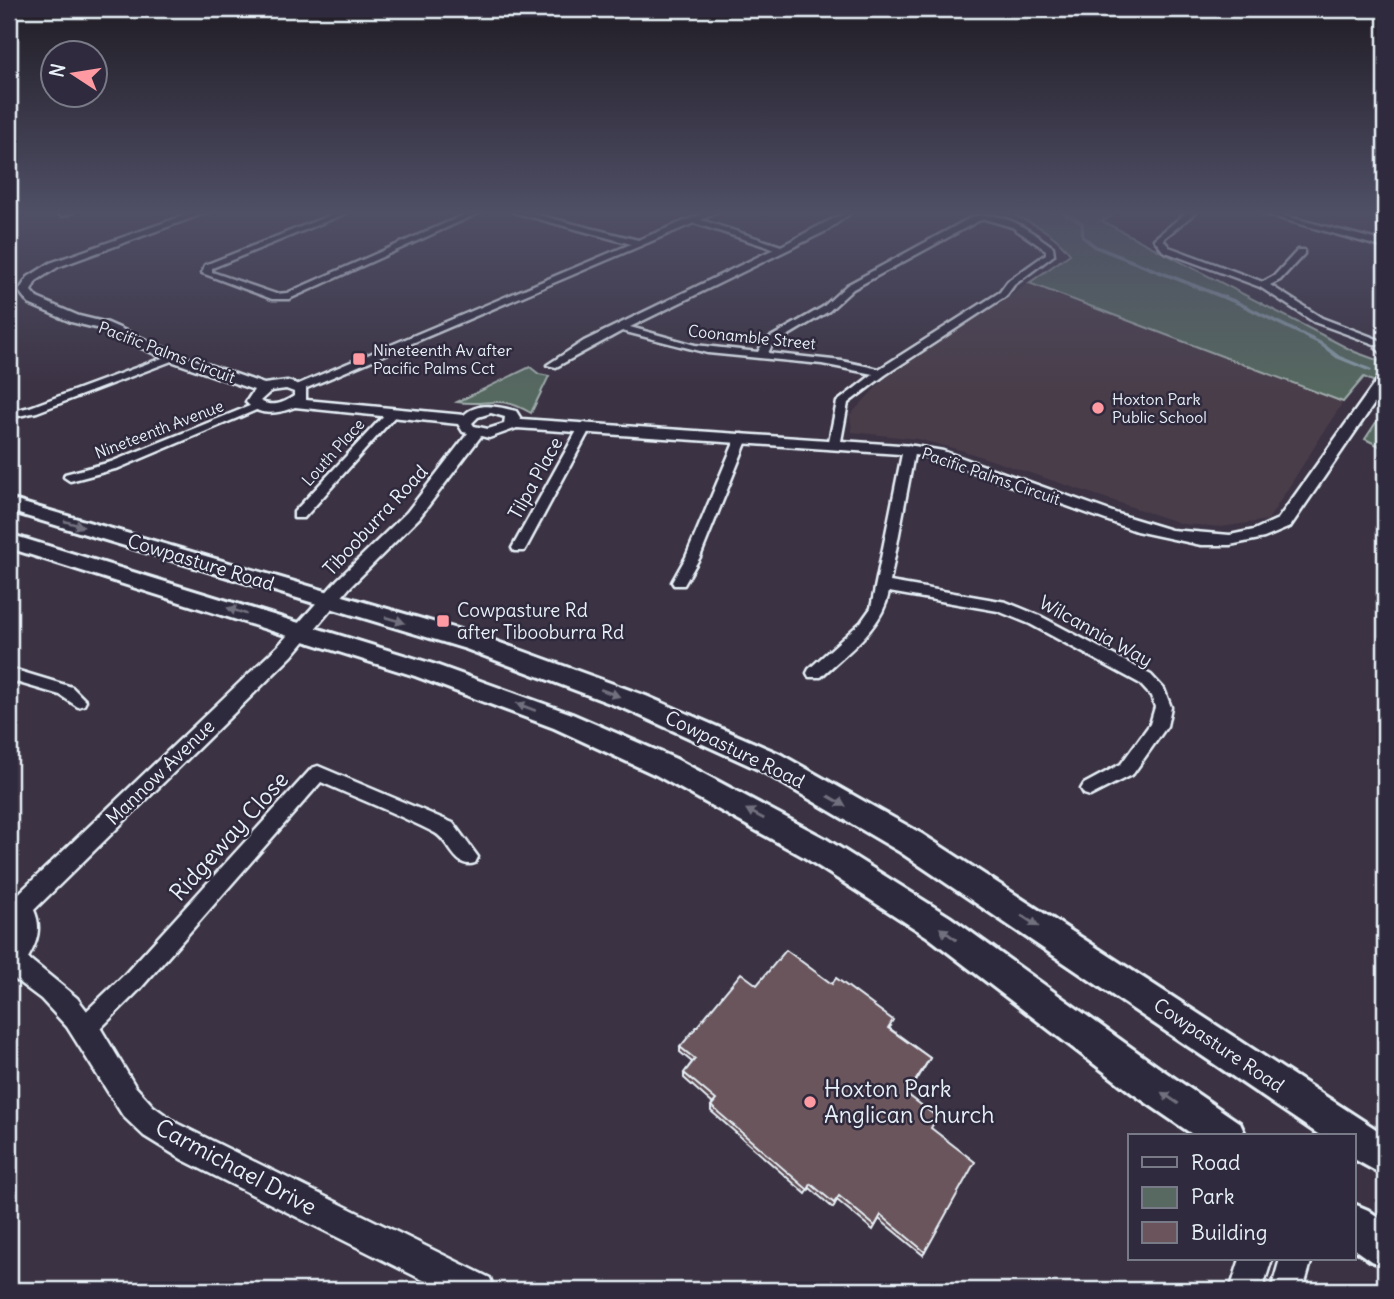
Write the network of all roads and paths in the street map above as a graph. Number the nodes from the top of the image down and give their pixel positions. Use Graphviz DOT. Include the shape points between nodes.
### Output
graph roads {
  1 [pos="42,273"];
  2 [pos="207,273"];
  3 [pos="350,273"];
  4 [pos="568,273"];
  5 [pos="733,273"];
  6 [pos="877,273"];
  7 [pos="1025,273"];
  8 [pos="1229,273"];
  9 [pos="1282,273"];
  10 [pos="1263,285"];
  11 [pos="621,327"];
  12 [pos="1385,347"];
  13 [pos="761,356"];
  14 [pos="173,357"];
  15 [pos="552,365"];
  16 [pos="881,373"];
  17 [pos="1385,379"];
  18 [pos="298,387"];
  19 [pos="264,389"];
  20 [pos="294,403"];
  21 [pos="257,407"];
  22 [pos="393,412"];
  23 [pos="9,415"];
  24 [pos="513,423"];
  25 [pos="471,427"];
  26 [pos="585,427"];
  27 [pos="742,438"];
  28 [pos="835,441"];
  29 [pos="909,449"];
  30 [pos="70,477"];
  31 [pos="9,505"];
  32 [pos="299,515"];
  33 [pos="9,541"];
  34 [pos="519,548"];
  35 [pos="679,582"];
  36 [pos="884,586"];
  37 [pos="329,600"];
  38 [pos="302,632"];
  39 [pos="815,673"];
  40 [pos="9,674"];
  41 [pos="78,701"];
  42 [pos="1090,789"];
  43 [pos="468,857"];
  44 [pos="13,909"];
  45 [pos="9,961"];
  46 [pos="85,1028"];
  47 [pos="1224,1134"];
  48 [pos="1350,1134"];
  49 [pos="1356,1138"];
  50 [pos="1385,1157"];
  51 [pos="1356,1225"];
  52 [pos="1385,1247"];
  53 [pos="1256,1260"];
  54 [pos="1297,1260"];
  55 [pos="478,1290"];
  56 [pos="1246,1290"];
  57 [pos="1287,1290"];
  1 -- 14 [label="street, Pacific Palms Circuit" via="25,291 33,302 104,326"];
  2 -- 3 [label="street" via="293,300"];
  4 -- 18 [label="street"];
  5 -- 11 [label="street"];
  6 -- 13 [label="street" via="768,342"];
  7 -- 16 [label="street" via="1003,293"];
  8 -- 10 [label="street"];
  9 -- 10 [label="street"];
  10 -- 12 [label="street" via="1318,320"];
  11 -- 13 [label="street, Coonamble Street" via="677,345"];
  11 -- 15 [label="street"];
  13 -- 16 [label="street, Coonamble Street" via="819,360"];
  14 -- 19 [label="street, Pacific Palms Circuit"];
  14 -- 23 [label="street"];
  16 -- 28 [label="street" via="843,402"];
  17 -- 29 [label="street, Pacific Palms Circuit" via="1284,523 1252,537 1190,538 1147,530 938,454"];
  18 -- 19 [label="street"];
  18 -- 20 [label="street" via="302,393"];
  19 -- 21 [label="street" via="253,398"];
  20 -- 21 [label="street" via="273,409"];
  20 -- 22 [label="street"];
  21 -- 30 [label="street, Nineteenth Avenue" via="115,465"];
  22 -- 25 [label="street"];
  22 -- 32 [label="street, Louth Place"];
  24 -- 25 [label="street" via="501,432"];
  24 -- 25 [label="street" via="511,414 497,409 479,411"];
  24 -- 26 [label="street, Pacific Palms Circuit"];
  25 -- 37 [label="street, Tibooburra Road" via="413,514"];
  26 -- 27 [label="street, Pacific Palms Circuit"];
  26 -- 34 [label="street, Tilpa Place"];
  27 -- 28 [label="street, Pacific Palms Circuit"];
  27 -- 35 [label="street"];
  28 -- 29 [label="street, Pacific Palms Circuit"];
  29 -- 36 [label="street"];
  31 -- 37 [label="main road, Cowpasture Road, one-way"];
  38 -- 33 [label="main road, Cowpasture Road, one-way"];
  36 -- 39 [label="street" via="872,620"];
  36 -- 42 [label="street, Wilcannia Way" via="1002,606 1145,679 1163,707 1158,726 1127,769"];
  37 -- 38 [label="street, Tibooburra Road"];
  37 -- 48 [label="main road, Cowpasture Road, one-way" via="519,659 637,703 770,762 911,843"];
  38 -- 44 [label="street, Mannow Avenue"];
  47 -- 38 [label="main road, Cowpasture Road, one-way" via="939,927 759,816 666,767 563,721"];
  40 -- 41 [label="street" via="66,691"];
  43 -- 46 [label="street, Ridgeway Close" via="446,829 318,773 132,982"];
  44 -- 45 [label="street" via="27,923 27,931"];
  45 -- 46 [label="street, Carmichael Drive" via="40,981"];
  46 -- 55 [label="street, Carmichael Drive" via="118,1087 159,1128"];
  49 -- 50 [label="main road, Cowpasture Road, one-way"];
  51 -- 52 [label="main road"];
  53 -- 56 [label="street"];
  54 -- 57 [label="street"];
}
